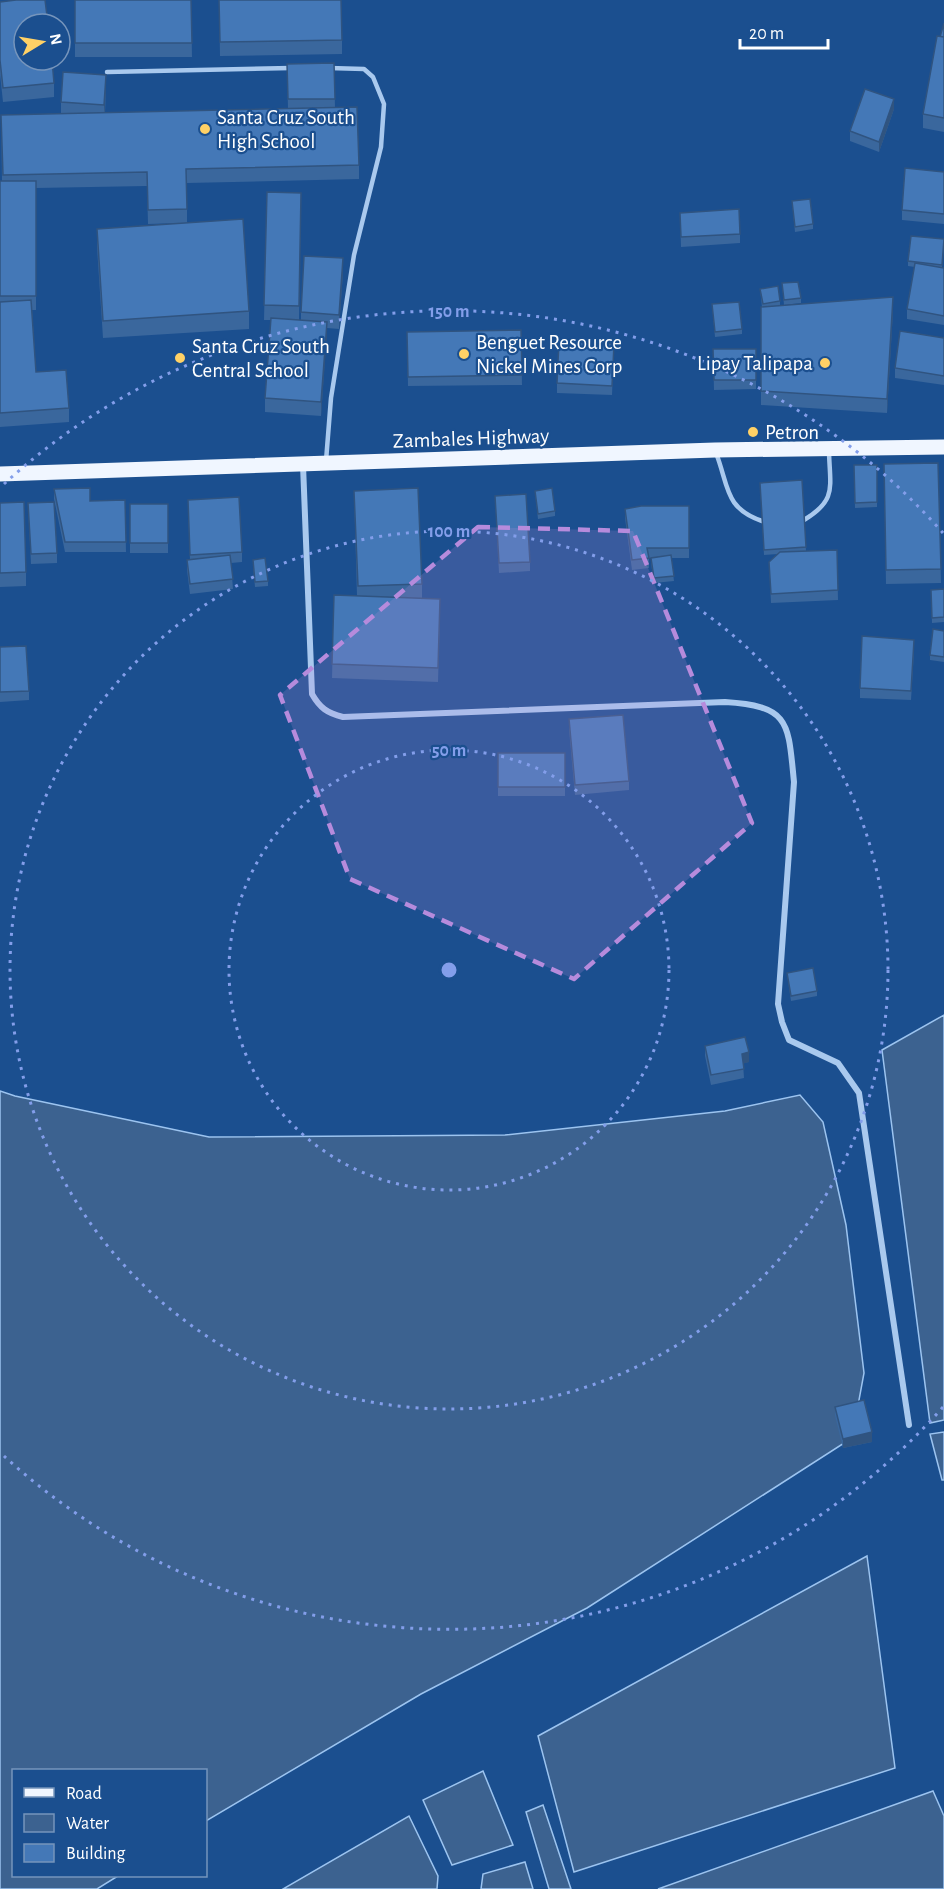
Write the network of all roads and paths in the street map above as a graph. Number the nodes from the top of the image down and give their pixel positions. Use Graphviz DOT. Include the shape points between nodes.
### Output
graph roads {
  1 [pos="294,68"];
  2 [pos="317,68"];
  3 [pos="107,72"];
  4 [pos="944,447"];
  5 [pos="829,449"];
  6 [pos="715,450"];
  7 [pos="325,464"];
  8 [pos="303,465"];
  9 [pos="0,474"];
  10 [pos="804,520"];
  11 [pos="762,521"];
  12 [pos="909,1425"];
  1 -- 3 [label="lane"];
  2 -- 7 [label="lane" via="364,69 373,77 384,104 381,147 354,255 331,398"];
  4 -- 5 [label="main road, Zambales Highway"];
  5 -- 6 [label="main road, Zambales Highway"];
  5 -- 10 [label="lane" via="826,504"];
  6 -- 7 [label="main road, Zambales Highway"];
  6 -- 11 [label="lane" via="734,504"];
  7 -- 8 [label="main road, Zambales Highway"];
  8 -- 9 [label="main road, Zambales Highway"];
  8 -- 12 [label="street" via="312,694 330,714 343,717 725,702 751,703 772,710 786,724 794,782 778,1004 789,1040 838,1063 859,1093"];
}
